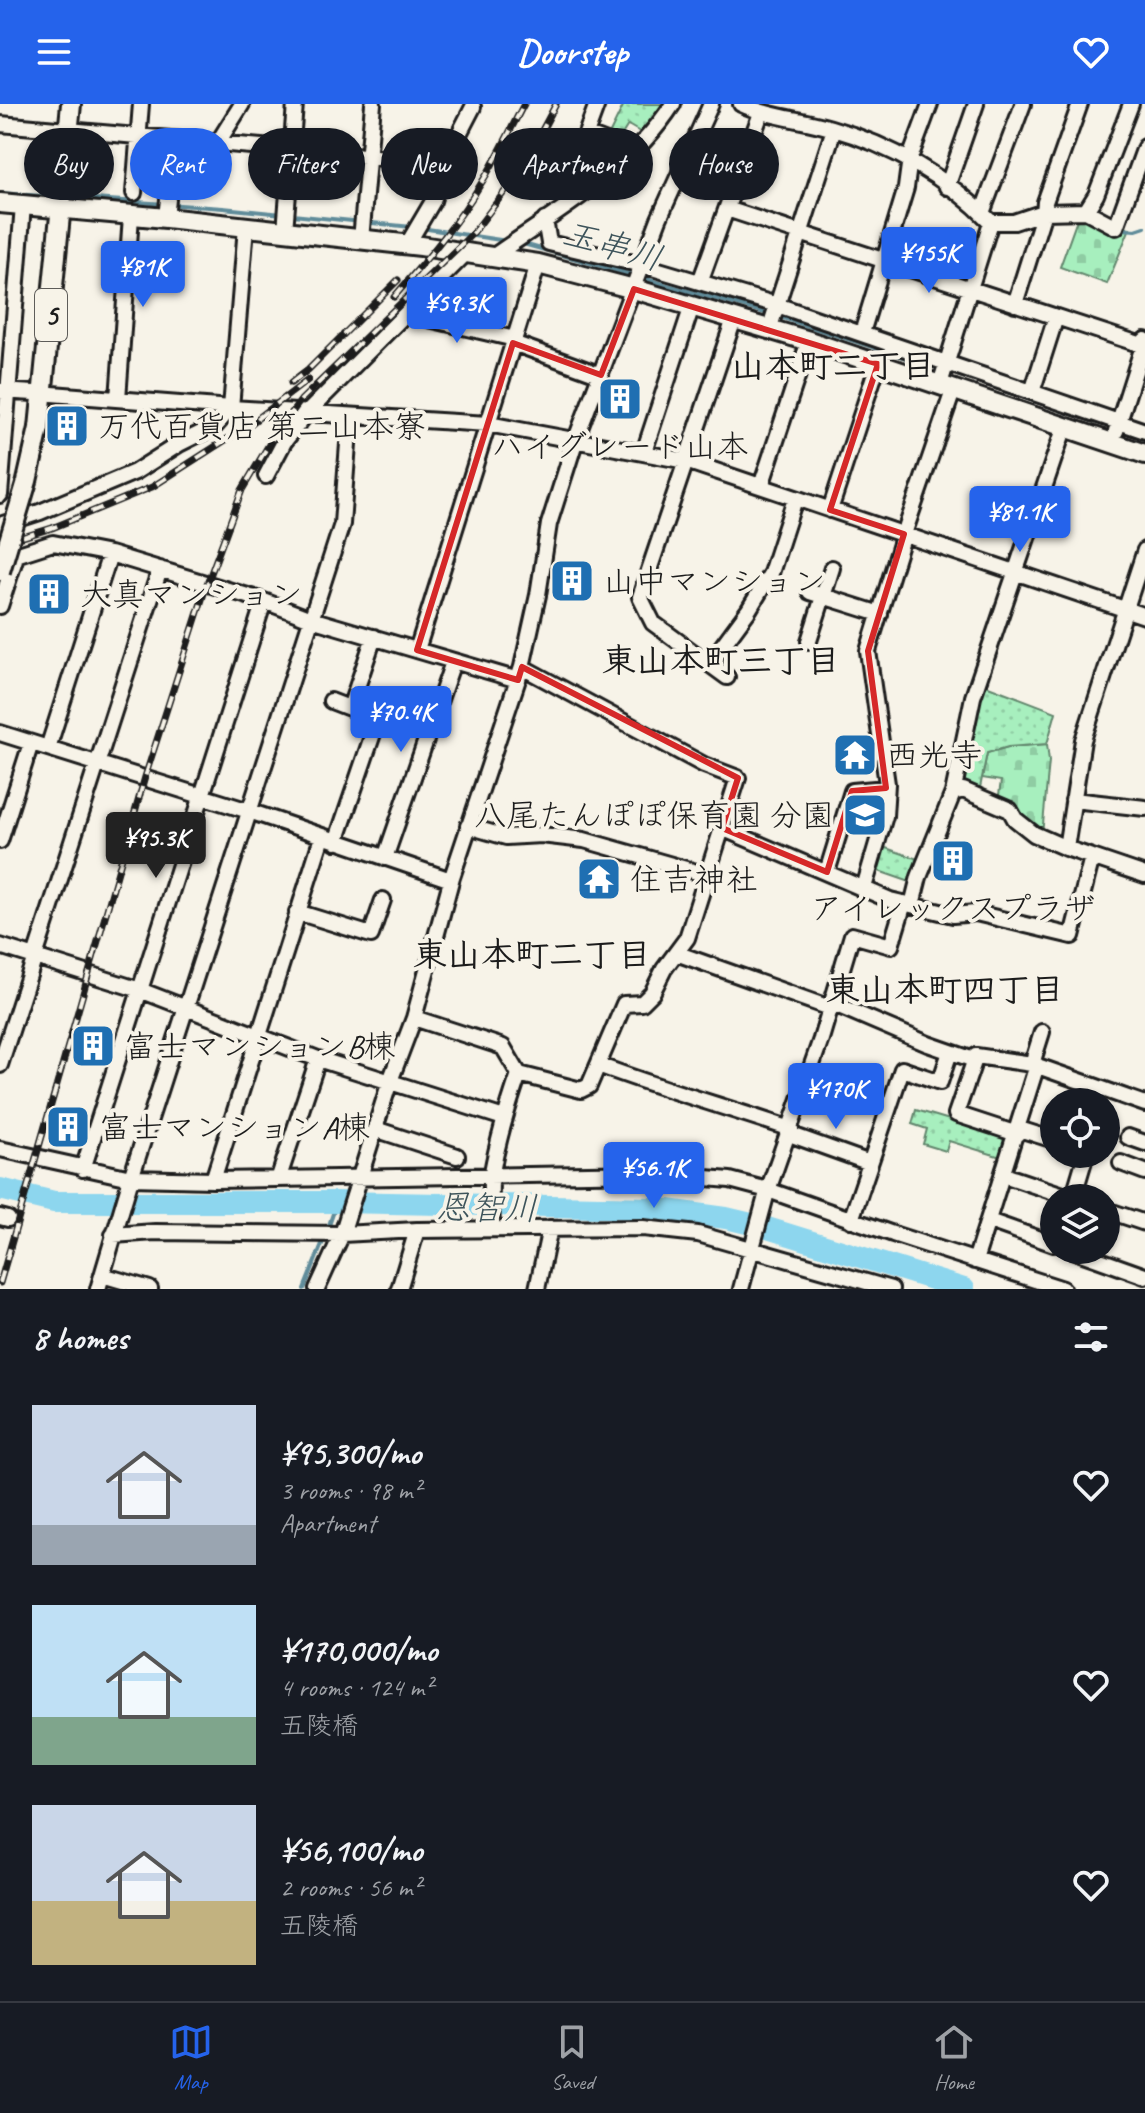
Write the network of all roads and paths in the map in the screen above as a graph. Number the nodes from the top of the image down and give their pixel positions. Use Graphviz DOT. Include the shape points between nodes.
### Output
graph roads {
  1 [pos="71,104"];
  2 [pos="141,104"];
  3 [pos="242,104"];
  4 [pos="295,104"];
  5 [pos="373,104"];
  6 [pos="597,104"];
  7 [pos="673,104"];
  8 [pos="711,104"];
  9 [pos="741,104"];
  10 [pos="930,104"];
  11 [pos="976,104"];
  12 [pos="1023,104"];
  13 [pos="1080,104"];
  14 [pos="1131,104"];
  15 [pos="473,107"];
  16 [pos="790,110"];
  17 [pos="761,113"];
  18 [pos="0,124"];
  19 [pos="45,128"];
  20 [pos="68,128"];
  21 [pos="140,128"];
  22 [pos="227,128"];
  23 [pos="293,128"];
  24 [pos="462,128"];
  25 [pos="588,128"];
  26 [pos="653,129"];
  27 [pos="834,129"];
  28 [pos="1145,147"];
  29 [pos="365,155"];
  30 [pos="368,155"];
  31 [pos="381,156"];
  32 [pos="910,158"];
  33 [pos="947,187"];
  34 [pos="61,200"];
  35 [pos="168,200"];
  36 [pos="287,200"];
  37 [pos="433,200"];
  38 [pos="574,200"];
  39 [pos="0,203"];
  40 [pos="23,205"];
  41 [pos="727,209"];
  42 [pos="1086,211"];
  43 [pos="1044,212"];
  44 [pos="166,215"];
  45 [pos="131,216"];
  46 [pos="986,217"];
  47 [pos="545,220"];
  48 [pos="246,227"];
  49 [pos="285,231"];
  50 [pos="801,233"];
  51 [pos="361,240"];
  52 [pos="407,245"];
  53 [pos="466,253"];
  54 [pos="491,258"];
  55 [pos="884,260"];
  56 [pos="538,264"];
  57 [pos="638,277"];
  58 [pos="700,282"];
  59 [pos="971,289"];
  60 [pos="1015,304"];
  61 [pos="692,306"];
  62 [pos="407,314"];
  63 [pos="774,316"];
  64 [pos="1056,317"];
  65 [pos="734,319"];
  66 [pos="862,333"];
  67 [pos="514,341"];
  68 [pos="809,341"];
  69 [pos="1144,344"];
  70 [pos="878,364"];
  71 [pos="601,375"];
  72 [pos="946,375"];
  73 [pos="4,391"];
  74 [pos="1032,392"];
  75 [pos="34,393"];
  76 [pos="52,394"];
  77 [pos="118,399"];
  78 [pos="231,408"];
  79 [pos="306,414"];
  80 [pos="350,417"];
  81 [pos="488,424"];
  82 [pos="1065,426"];
  83 [pos="1145,431"];
  84 [pos="1116,432"];
  85 [pos="576,439"];
  86 [pos="644,452"];
  87 [pos="1145,454"];
  88 [pos="686,461"];
  89 [pos="266,476"];
  90 [pos="761,486"];
  91 [pos="0,495"];
  92 [pos="795,499"];
  93 [pos="830,510"];
  94 [pos="0,525"];
  95 [pos="904,534"];
  96 [pos="1145,550"];
  97 [pos="110,554"];
  98 [pos="16,556"];
  99 [pos="0,560"];
  100 [pos="832,568"];
  101 [pos="160,569"];
  102 [pos="0,571"];
  103 [pos="1014,572"];
  104 [pos="816,594"];
  105 [pos="264,601"];
  106 [pos="0,606"];
  107 [pos="1125,609"];
  108 [pos="880,614"];
  109 [pos="1145,616"];
  110 [pos="311,619"];
  111 [pos="374,637"];
  112 [pos="809,641"];
  113 [pos="417,650"];
  114 [pos="453,662"];
  115 [pos="709,664"];
  116 [pos="520,674"];
  117 [pos="727,677"];
  118 [pos="331,701"];
  119 [pos="350,708"];
  120 [pos="0,733"];
  121 [pos="31,743"];
  122 [pos="48,748"];
  123 [pos="97,763"];
  124 [pos="886,788"];
  125 [pos="953,793"];
  126 [pos="203,796"];
  127 [pos="1073,800"];
  128 [pos="1145,808"];
  129 [pos="249,811"];
  130 [pos="468,826"];
  131 [pos="722,828"];
  132 [pos="322,837"];
  133 [pos="0,841"];
  134 [pos="336,842"];
  135 [pos="1066,848"];
  136 [pos="1092,857"];
  137 [pos="385,858"];
  138 [pos="827,872"];
  139 [pos="707,875"];
  140 [pos="1145,875"];
  141 [pos="451,880"];
  142 [pos="863,891"];
  143 [pos="383,900"];
  144 [pos="908,904"];
  145 [pos="297,912"];
  146 [pos="0,946"];
  147 [pos="676,953"];
  148 [pos="35,956"];
  149 [pos="140,990"];
  150 [pos="831,1006"];
  151 [pos="187,1007"];
  152 [pos="414,1018"];
  153 [pos="1042,1032"];
  154 [pos="259,1035"];
  155 [pos="950,1052"];
  156 [pos="318,1059"];
  157 [pos="974,1060"];
  158 [pos="1034,1064"];
  159 [pos="0,1065"];
  160 [pos="598,1065"];
  161 [pos="519,1074"];
  162 [pos="390,1081"];
  163 [pos="1145,1104"];
  164 [pos="504,1118"];
  165 [pos="375,1129"];
  166 [pos="790,1131"];
  167 [pos="1018,1131"];
  168 [pos="1040,1136"];
  169 [pos="1128,1137"];
  170 [pos="1145,1143"];
  171 [pos="0,1149"];
  172 [pos="457,1156"];
  173 [pos="870,1163"];
  174 [pos="1121,1163"];
  175 [pos="83,1169"];
  176 [pos="1145,1172"];
  177 [pos="1004,1175"];
  178 [pos="492,1176"];
  179 [pos="279,1177"];
  180 [pos="359,1179"];
  181 [pos="213,1180"];
  182 [pos="130,1182"];
  183 [pos="1040,1187"];
  184 [pos="767,1193"];
  185 [pos="1120,1215"];
  186 [pos="851,1220"];
  187 [pos="989,1221"];
  188 [pos="1145,1223"];
  189 [pos="492,1226"];
  190 [pos="550,1228"];
  191 [pos="417,1230"];
  192 [pos="335,1232"];
  193 [pos="113,1235"];
  194 [pos="1040,1239"];
  195 [pos="751,1246"];
  196 [pos="975,1261"];
  197 [pos="1111,1264"];
  198 [pos="1145,1276"];
  199 [pos="100,1282"];
  200 [pos="150,1289"];
  201 [pos="317,1289"];
  202 [pos="399,1289"];
  203 [pos="537,1289"];
  204 [pos="741,1289"];
  205 [pos="891,1289"];
  206 [pos="1063,1289"];
  1 -- 20 [label="main road, 5"];
  2 -- 21 [label="street"];
  3 -- 22 [label="street"];
  4 -- 23 [label="street"];
  5 -- 30 [label="street"];
  6 -- 25 [label="street"];
  7 -- 26 [label="street"];
  8 -- 57 [label="street"];
  9 -- 17 [label="street"];
  10 -- 32 [label="street"];
  11 -- 33 [label="street"];
  12 -- 46 [label="street"];
  13 -- 43 [label="street"];
  14 -- 42 [label="street"];
  15 -- 24 [label="street"];
  16 -- 17 [label="street"];
  16 -- 27 [label="street"];
  17 -- 41 [label="street"];
  18 -- 19 [label="street"];
  27 -- 32 [label="street"];
  27 -- 50 [label="street"];
  28 -- 42 [label="street" via="1116,227"];
  29 -- 30 [label="street"];
  30 -- 31 [label="street"];
  30 -- 51 [label="street"];
  32 -- 33 [label="street"];
  32 -- 55 [label="street"];
  33 -- 46 [label="street"];
  34 -- 40 [label="main road"];
  34 -- 45 [label="main road"];
  34 -- 102 [label="main road, 5, bridge" via="39,428"];
  35 -- 44 [label="street"];
  36 -- 49 [label="street"];
  37 -- 52 [label="street"];
  38 -- 47 [label="street"];
  39 -- 40 [label="main road"];
  40 -- 73 [label="street"];
  41 -- 50 [label="street"];
  41 -- 58 [label="street"];
  42 -- 43 [label="street"];
  43 -- 46 [label="street" via="1014,222"];
  43 -- 60 [label="street"];
  44 -- 45 [label="main road"];
  44 -- 48 [label="main road"];
  45 -- 77 [label="street"];
  46 -- 59 [label="street"];
  47 -- 54 [label="street"];
  47 -- 57 [label="street" via="549,243"];
  48 -- 49 [label="main road"];
  48 -- 78 [label="street"];
  49 -- 51 [label="main road"];
  50 -- 55 [label="street"];
  50 -- 63 [label="street"];
  51 -- 52 [label="main road"];
  52 -- 53 [label="main road"];
  53 -- 54 [label="main road"];
  53 -- 62 [label="street"];
  54 -- 56 [label="main road"];
  55 -- 59 [label="street"];
  55 -- 66 [label="street"];
  56 -- 57 [label="main road"];
  56 -- 67 [label="street"];
  57 -- 58 [label="street"];
  57 -- 61 [label="main road"];
  57 -- 71 [label="street"];
  58 -- 63 [label="street"];
  59 -- 60 [label="street"];
  59 -- 72 [label="street"];
  60 -- 64 [label="street"];
  61 -- 65 [label="main road"];
  61 -- 86 [label="street"];
  62 -- 67 [label="street"];
  62 -- 79 [label="street"];
  63 -- 65 [label="main road"];
  63 -- 66 [label="street"];
  63 -- 68 [label="main road"];
  64 -- 69 [label="street"];
  64 -- 74 [label="street"];
  65 -- 88 [label="street"];
  66 -- 72 [label="street"];
  67 -- 71 [label="street"];
  67 -- 81 [label="street"];
  68 -- 70 [label="main road"];
  68 -- 90 [label="street"];
  69 -- 84 [label="street"];
  70 -- 72 [label="main road"];
  70 -- 93 [label="street"];
  71 -- 85 [label="street"];
  72 -- 74 [label="street"];
  72 -- 82 [label="main road"];
  72 -- 95 [label="street"];
  73 -- 75 [label="street"];
  73 -- 91 [label="street"];
  74 -- 84 [label="street"];
  76 -- 77 [label="street"];
  77 -- 78 [label="street"];
  78 -- 79 [label="street"];
  78 -- 94 [label="street" via="215,426 135,472"];
  79 -- 80 [label="street"];
  79 -- 89 [label="street"];
  80 -- 81 [label="street"];
  80 -- 110 [label="street" via="342,524"];
  81 -- 85 [label="street"];
  81 -- 113 [label="street"];
  82 -- 84 [label="main road"];
  82 -- 103 [label="street"];
  83 -- 84 [label="street"];
  84 -- 87 [label="main road"];
  85 -- 86 [label="street"];
  85 -- 116 [label="street" via="549,524"];
  86 -- 88 [label="street"];
  88 -- 90 [label="street"];
  88 -- 115 [label="street" via="640,597 653,623"];
  90 -- 92 [label="street"];
  92 -- 93 [label="street"];
  92 -- 115 [label="street" via="771,573"];
  93 -- 95 [label="street"];
  95 -- 103 [label="street"];
  95 -- 108 [label="street"];
  96 -- 107 [label="street"];
  97 -- 98 [label="street" via="53,543"];
  97 -- 101 [label="street"];
  97 -- 122 [label="street"];
  98 -- 99 [label="street"];
  98 -- 106 [label="street"];
  100 -- 104 [label="street"];
  101 -- 105 [label="street"];
  101 -- 123 [label="street"];
  103 -- 107 [label="street"];
  103 -- 125 [label="street" via="973,697"];
  104 -- 108 [label="street"];
  104 -- 112 [label="street"];
  105 -- 110 [label="street"];
  105 -- 126 [label="street"];
  107 -- 109 [label="street"];
  107 -- 127 [label="street" via="1083,740"];
  108 -- 124 [label="street" via="868,651"];
  110 -- 111 [label="street"];
  110 -- 129 [label="street"];
  111 -- 113 [label="street"];
  111 -- 119 [label="street"];
  113 -- 114 [label="street"];
  114 -- 116 [label="street"];
  114 -- 137 [label="street"];
  115 -- 117 [label="street"];
  116 -- 130 [label="street"];
  116 -- 131 [label="street" via="738,778"];
  118 -- 119 [label="street"];
  119 -- 134 [label="street" via="378,719"];
  120 -- 121 [label="street"];
  121 -- 122 [label="street"];
  121 -- 133 [label="street"];
  122 -- 123 [label="street"];
  123 -- 126 [label="street"];
  123 -- 148 [label="street"];
  124 -- 138 [label="street" via="852,791"];
  124 -- 142 [label="street" via="885,816"];
  125 -- 135 [label="street" via="963,790 1010,810 1034,834"];
  125 -- 144 [label="street"];
  126 -- 129 [label="street"];
  126 -- 149 [label="street"];
  127 -- 128 [label="street"];
  127 -- 135 [label="street"];
  129 -- 132 [label="street"];
  129 -- 151 [label="street"];
  130 -- 139 [label="street" via="506,837 584,840"];
  130 -- 141 [label="street"];
  131 -- 138 [label="street"];
  131 -- 139 [label="street"];
  132 -- 134 [label="street"];
  132 -- 145 [label="street"];
  134 -- 137 [label="street"];
  135 -- 136 [label="street"];
  136 -- 140 [label="street"];
  136 -- 144 [label="street" via="1072,936 976,913 953,915"];
  137 -- 141 [label="street"];
  138 -- 142 [label="street"];
  139 -- 147 [label="street" via="687,938"];
  141 -- 152 [label="street"];
  142 -- 144 [label="street"];
  143 -- 145 [label="street" via="371,935"];
  144 -- 150 [label="street" via="891,946 852,935"];
  145 -- 154 [label="street"];
  146 -- 148 [label="street"];
  147 -- 150 [label="street"];
  147 -- 160 [label="street" via="642,1003 624,1004"];
  148 -- 149 [label="street"];
  148 -- 159 [label="street"];
  149 -- 151 [label="street"];
  149 -- 175 [label="street"];
  150 -- 155 [label="street"];
  150 -- 166 [label="street"];
  151 -- 154 [label="street"];
  151 -- 182 [label="street"];
  152 -- 161 [label="street" via="503,1047"];
  152 -- 162 [label="street"];
  153 -- 158 [label="street"];
  154 -- 156 [label="street"];
  154 -- 181 [label="street"];
  155 -- 157 [label="street"];
  155 -- 173 [label="street" via="940,1082 902,1069"];
  156 -- 162 [label="street"];
  156 -- 179 [label="street"];
  157 -- 158 [label="street" via="976,1056"];
  157 -- 167 [label="street" via="956,1114"];
  158 -- 163 [label="street"];
  158 -- 167 [label="street"];
  160 -- 161 [label="street" via="589,1086 581,1090"];
  160 -- 166 [label="street"];
  161 -- 164 [label="street"];
  162 -- 164 [label="street"];
  162 -- 165 [label="street"];
  164 -- 178 [label="street"];
  165 -- 172 [label="street"];
  165 -- 180 [label="street"];
  166 -- 173 [label="street"];
  166 -- 184 [label="street"];
  167 -- 168 [label="street"];
  167 -- 177 [label="street"];
  169 -- 170 [label="street"];
  171 -- 175 [label="street"];
  173 -- 186 [label="street"];
  174 -- 176 [label="street"];
  175 -- 182 [label="street"];
  177 -- 183 [label="street"];
  177 -- 187 [label="street"];
  178 -- 180 [label="street"];
  178 -- 184 [label="street" via="647,1173 730,1180"];
  178 -- 189 [label="street"];
  179 -- 180 [label="street"];
  179 -- 181 [label="street"];
  180 -- 192 [label="street"];
  181 -- 182 [label="street"];
  182 -- 193 [label="street"];
  184 -- 186 [label="street"];
  184 -- 195 [label="street"];
  185 -- 188 [label="street"];
  186 -- 196 [label="street"];
  187 -- 194 [label="street"];
  187 -- 196 [label="street"];
  189 -- 190 [label="street"];
  189 -- 191 [label="street"];
  190 -- 195 [label="street" via="643,1228"];
  190 -- 203 [label="street"];
  191 -- 192 [label="street"];
  191 -- 202 [label="street"];
  192 -- 193 [label="street"];
  192 -- 201 [label="street"];
  193 -- 199 [label="street"];
  195 -- 204 [label="street"];
  195 -- 205 [label="street"];
  196 -- 206 [label="street"];
  197 -- 198 [label="street"];
  199 -- 200 [label="street"];
}
